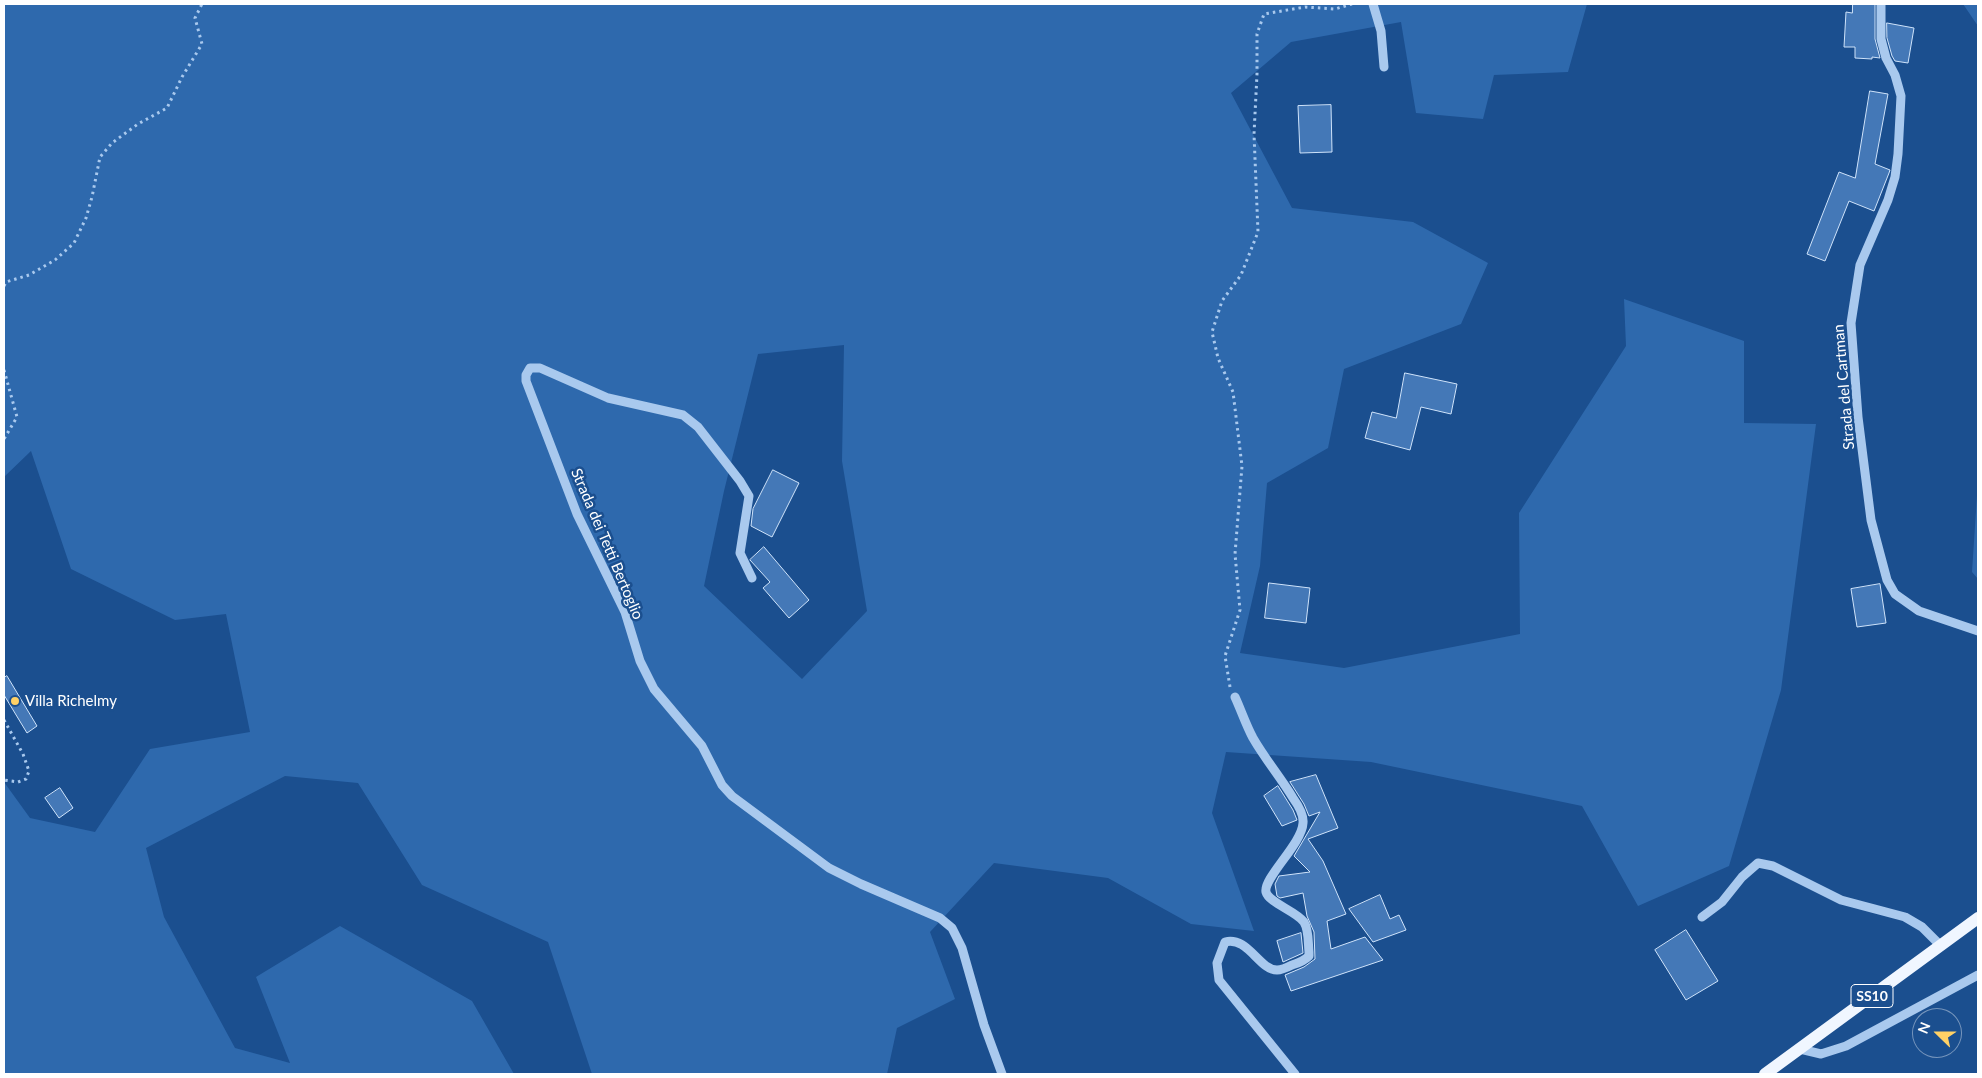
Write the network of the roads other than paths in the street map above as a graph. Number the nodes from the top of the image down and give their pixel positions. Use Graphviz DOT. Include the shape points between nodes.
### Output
graph roads {
  1 [pos="1373,4"];
  2 [pos="1881,4"];
  3 [pos="1384,67"];
  4 [pos="752,578"];
  5 [pos="1978,631"];
  6 [pos="1235,696"];
  7 [pos="1702,917"];
  8 [pos="1978,918"];
  9 [pos="1940,945"];
  10 [pos="1978,975"];
  11 [pos="1800,1049"];
  12 [pos="1002,1074"];
  13 [pos="1295,1074"];
  14 [pos="1765,1074"];
  1 -- 3 [label="street" via="1381,31"];
  2 -- 5 [label="street, Strada del Cartman" via="1881,39 1901,96 1898,154 1888,200 1860,265 1851,322 1858,417 1871,520 1895,594 1919,611"];
  4 -- 12 [label="street, Strada dei Tetti Bertoglio" via="740,553 749,496 698,427 683,415 620,402 540,368 530,368 526,381 570,497 626,612 637,652 654,689 702,746 722,785 732,796 824,865 940,918 952,928 962,948"];
  6 -- 13 [label="street" via="1252,737 1288,790 1304,821 1298,838 1270,878 1266,892 1305,924 1309,956 1274,970 1241,943 1232,940 1225,942 1217,962 1218,980"];
  7 -- 9 [label="street" via="1722,902 1758,863 1773,866 1841,900 1905,916"];
  8 -- 9 [label="main road, SS10"];
  9 -- 11 [label="main road, SS10"];
  10 -- 11 [label="street" via="1846,1046 1821,1054"];
  11 -- 14 [label="main road, SS10"];
}
